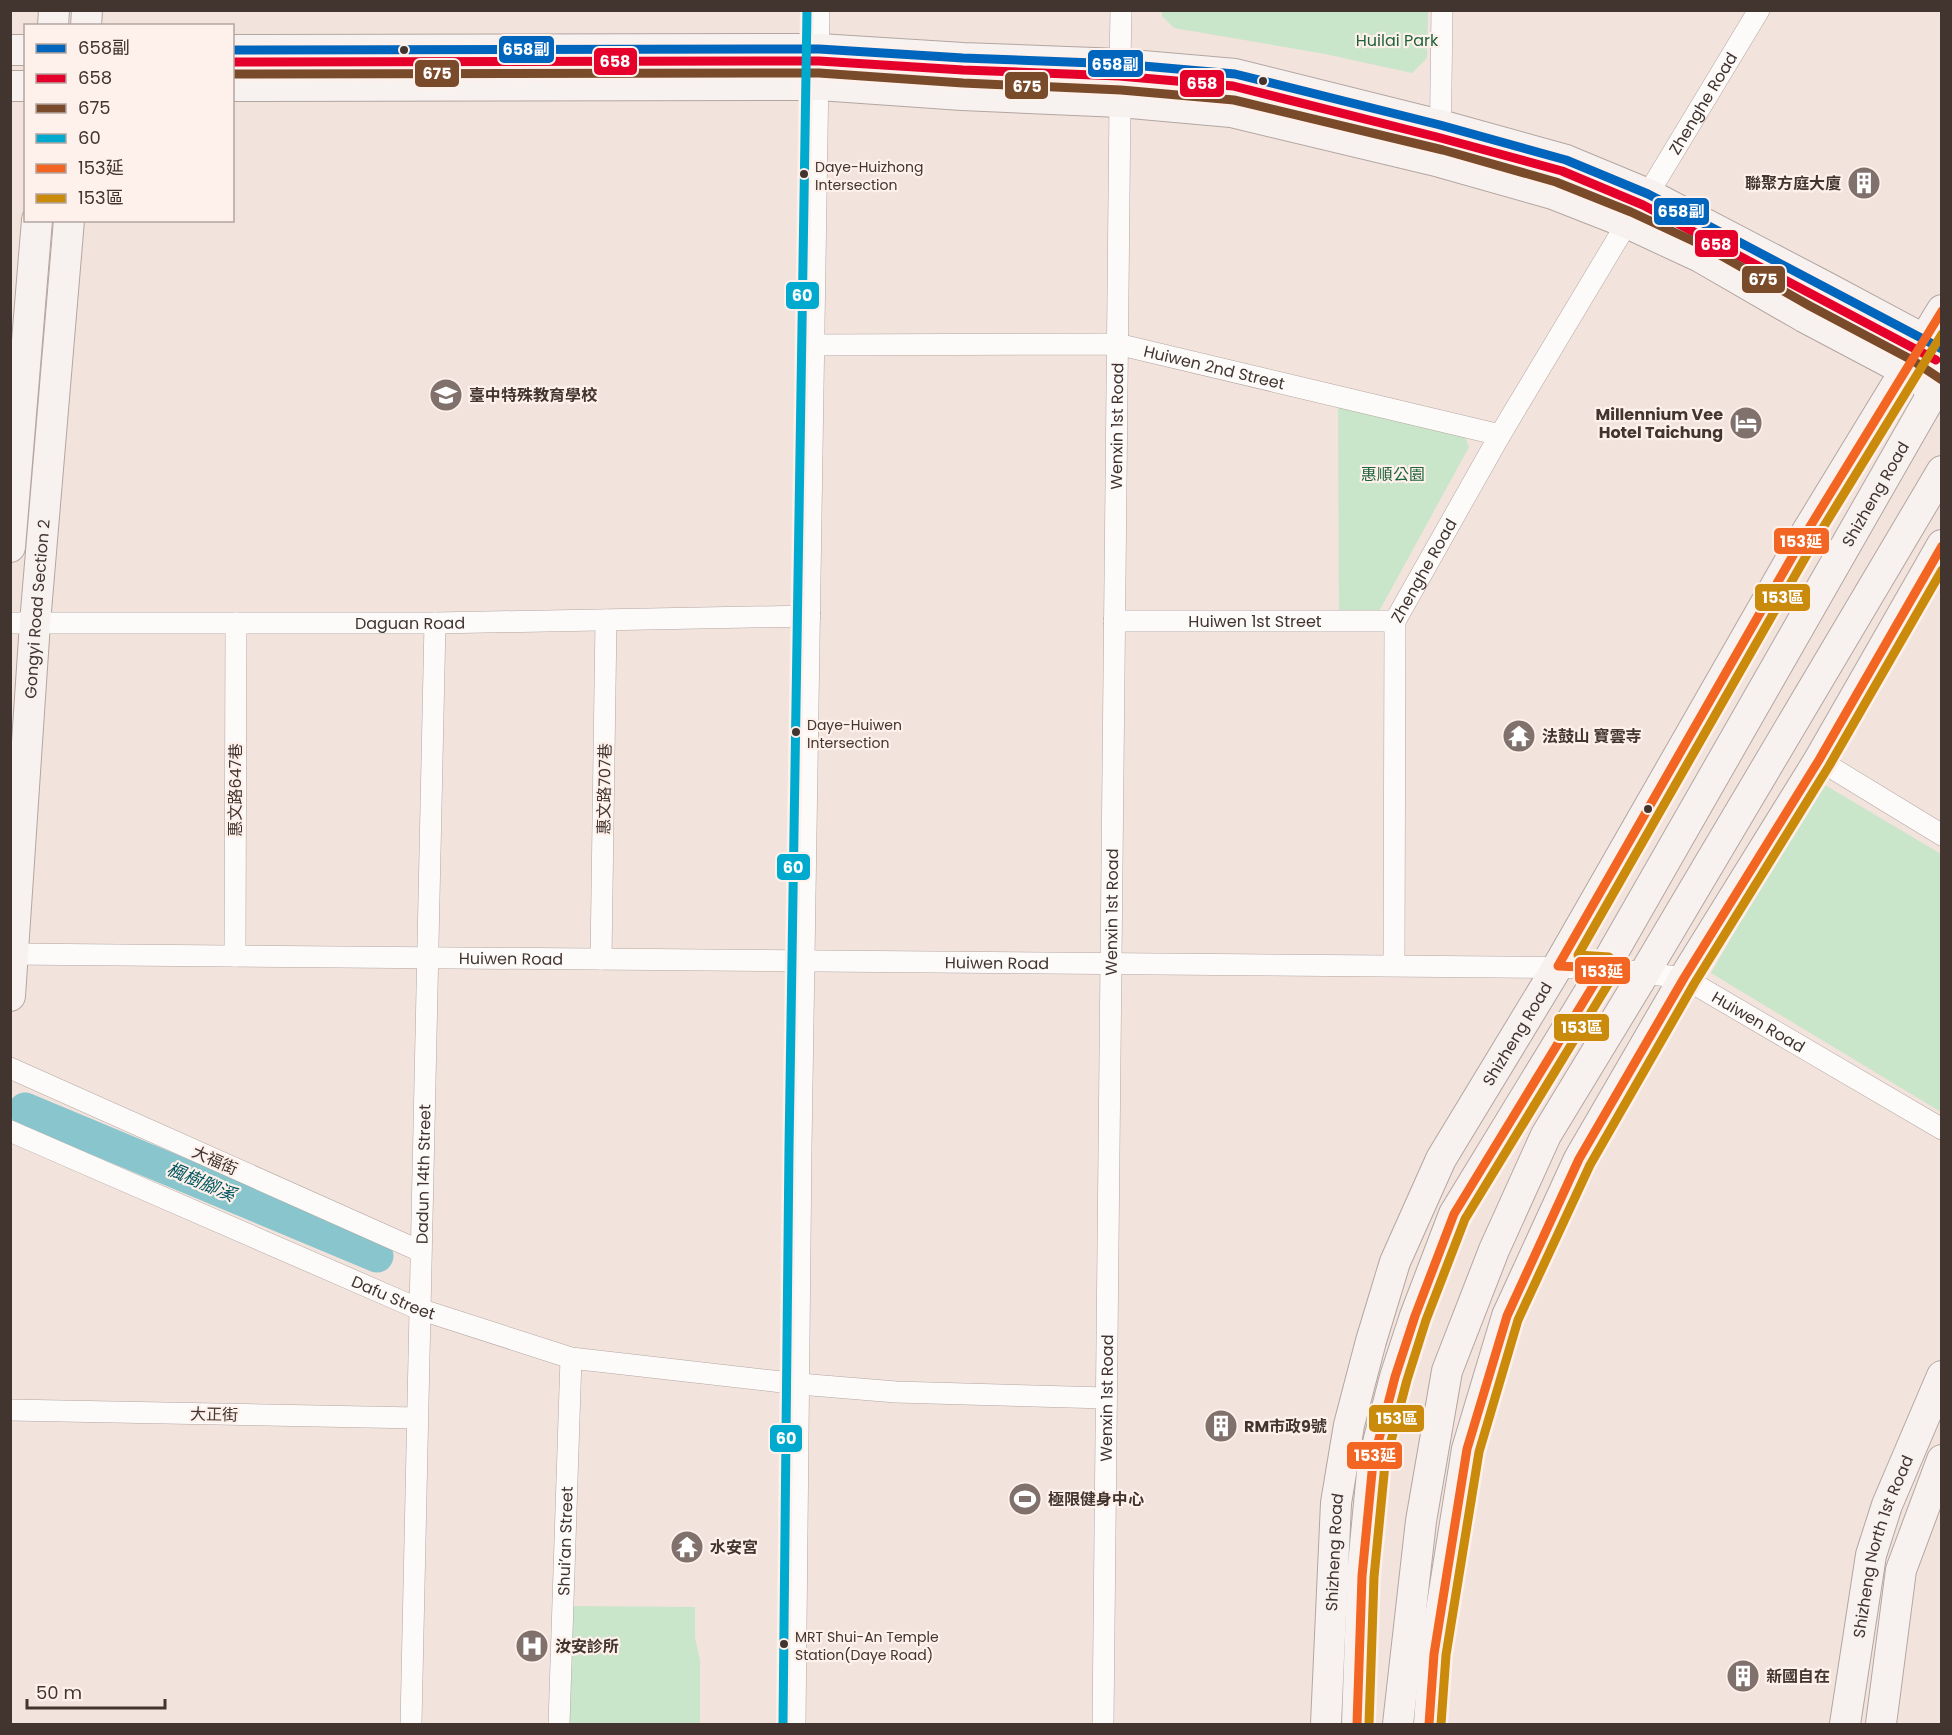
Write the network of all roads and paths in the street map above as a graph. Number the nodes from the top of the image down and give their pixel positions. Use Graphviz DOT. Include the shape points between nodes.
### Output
graph roads {
  1 [pos="819,10"];
  2 [pos="1121,10"];
  3 [pos="1442,10"];
  4 [pos="1759,10"];
  5 [pos="819,49"];
  6 [pos="234,50"];
  7 [pos="1120,64"];
  8 [pos="819,85"];
  9 [pos="234,86"];
  10 [pos="1120,102"];
  11 [pos="1440,124"];
  12 [pos="1440,162"];
  13 [pos="1648,194"];
  14 [pos="37,222"];
  15 [pos="69,222"];
  16 [pos="1627,223"];
  17 [pos="1941,310"];
  18 [pos="1117,344"];
  19 [pos="1932,344"];
  20 [pos="815,345"];
  21 [pos="18,349"];
  22 [pos="1906,371"];
  23 [pos="1939,387"];
  24 [pos="1500,435"];
  25 [pos="1941,471"];
  26 [pos="1941,545"];
  27 [pos="10,547"];
  28 [pos="810,616"];
  29 [pos="606,620"];
  30 [pos="1114,621"];
  31 [pos="1395,621"];
  32 [pos="23,623"];
  33 [pos="236,623"];
  34 [pos="435,623"];
  35 [pos="1819,760"];
  36 [pos="1941,836"];
  37 [pos="12,954"];
  38 [pos="235,956"];
  39 [pos="427,958"];
  40 [pos="601,959"];
  41 [pos="805,961"];
  42 [pos="1111,963"];
  43 [pos="1394,965"];
  44 [pos="1558,966"];
  45 [pos="1604,968"];
  46 [pos="1645,972"];
  47 [pos="1684,978"];
  48 [pos="10,996"];
  49 [pos="10,1068"];
  50 [pos="1941,1129"];
  51 [pos="10,1131"];
  52 [pos="420,1251"];
  53 [pos="419,1309"];
  54 [pos="571,1358"];
  55 [pos="1941,1376"];
  56 [pos="799,1384"];
  57 [pos="1107,1398"];
  58 [pos="10,1410"];
  59 [pos="417,1418"];
  60 [pos="1941,1460"];
  61 [pos="411,1725"];
  62 [pos="559,1725"];
  63 [pos="795,1725"];
  64 [pos="1103,1725"];
  65 [pos="1326,1725"];
  66 [pos="1357,1725"];
  67 [pos="1398,1725"];
  68 [pos="1430,1725"];
  69 [pos="1845,1725"];
  70 [pos="1881,1725"];
  1 -- 5 [label="street"];
  2 -- 7 [label="street"];
  3 -- 11 [label="street"];
  4 -- 13 [label="street, Zhenghe Road"];
  5 -- 6 [label="street"];
  5 -- 7 [label="street"];
  5 -- 8 [label="street"];
  7 -- 11 [label="street" via="1235,74"];
  8 -- 9 [label="street"];
  8 -- 10 [label="street"];
  8 -- 20 [label="street"];
  10 -- 12 [label="street" via="1231,112"];
  10 -- 18 [label="street, Wenxin 1st Road"];
  11 -- 12 [label="street"];
  11 -- 13 [label="street" via="1566,160"];
  12 -- 16 [label="street" via="1553,194"];
  13 -- 19 [label="street"];
  14 -- 21 [label="street, Gongyi Road Section 2"];
  15 -- 32 [label="street, Gongyi Road Section 2"];
  16 -- 22 [label="street" via="1700,257"];
  16 -- 24 [label="street, Zhenghe Road"];
  17 -- 19 [label="street, Shizheng Road"];
  18 -- 20 [label="street, Huiwen 2nd Street"];
  18 -- 24 [label="street, Huiwen 2nd Street"];
  18 -- 30 [label="street, Wenxin 1st Road"];
  19 -- 22 [label="street, Shizheng Road"];
  20 -- 28 [label="street"];
  21 -- 27 [label="street, Gongyi Road Section 2"];
  22 -- 23 [label="street"];
  22 -- 44 [label="street, Shizheng Road" via="1803,538"];
  23 -- 45 [label="street, Shizheng Road"];
  24 -- 31 [label="street, Zhenghe Road"];
  25 -- 46 [label="street"];
  26 -- 35 [label="street"];
  28 -- 29 [label="street, Daguan Road"];
  28 -- 41 [label="street"];
  29 -- 34 [label="street, Daguan Road"];
  29 -- 40 [label="street, 惠文路707巷"];
  30 -- 31 [label="street, Huiwen 1st Street"];
  30 -- 42 [label="street, Wenxin 1st Road"];
  31 -- 43 [label="street, Zhenghe Road"];
  32 -- 33 [label="street, Daguan Road"];
  32 -- 37 [label="street, Gongyi Road Section 2"];
  33 -- 34 [label="street, Daguan Road"];
  33 -- 38 [label="street, 惠文路647巷"];
  34 -- 39 [label="street, Dadun 14th Street"];
  35 -- 36 [label="street"];
  35 -- 47 [label="street"];
  37 -- 38 [label="street, Huiwen Road"];
  37 -- 48 [label="street, Gongyi Road Section 2"];
  38 -- 39 [label="street, Huiwen Road"];
  39 -- 40 [label="street, Huiwen Road"];
  39 -- 52 [label="street, Dadun 14th Street"];
  40 -- 41 [label="street, Huiwen Road"];
  41 -- 42 [label="street, Huiwen Road"];
  41 -- 56 [label="street"];
  42 -- 43 [label="street, Huiwen Road"];
  42 -- 57 [label="street, Wenxin 1st Road"];
  43 -- 44 [label="street, Huiwen Road"];
  44 -- 45 [label="street, Huiwen Road"];
  44 -- 65 [label="street, Shizheng Road" via="1441,1160 1395,1262 1349,1425 1336,1503"];
  45 -- 46 [label="street, Huiwen Road"];
  45 -- 66 [label="street, Shizheng Road" via="1454,1214 1414,1316 1373,1462 1362,1576"];
  46 -- 47 [label="street, Huiwen Road"];
  46 -- 67 [label="street" via="1546,1135 1494,1250 1447,1371 1421,1521"];
  47 -- 50 [label="street, Huiwen Road"];
  47 -- 68 [label="street" via="1579,1160 1507,1316 1467,1449 1434,1654"];
  49 -- 52 [label="street, 大福街"];
  51 -- 53 [label="street, Dafu Street"];
  52 -- 53 [label="street, Dadun 14th Street"];
  53 -- 54 [label="street, Dafu Street"];
  53 -- 59 [label="street, Dadun 14th Street"];
  54 -- 56 [label="street, Dafu Street"];
  54 -- 62 [label="street, Shui’an Street"];
  55 -- 69 [label="street, Shizheng North 1st Road" via="1887,1505 1871,1556"];
  56 -- 57 [label="street, Dafu Street" via="896,1392"];
  56 -- 63 [label="street"];
  57 -- 64 [label="street, Wenxin 1st Road"];
  58 -- 59 [label="street, 大正街"];
  59 -- 61 [label="street, Dadun 14th Street"];
  60 -- 70 [label="street, Shizheng North 1st Road" via="1901,1570"];
}
